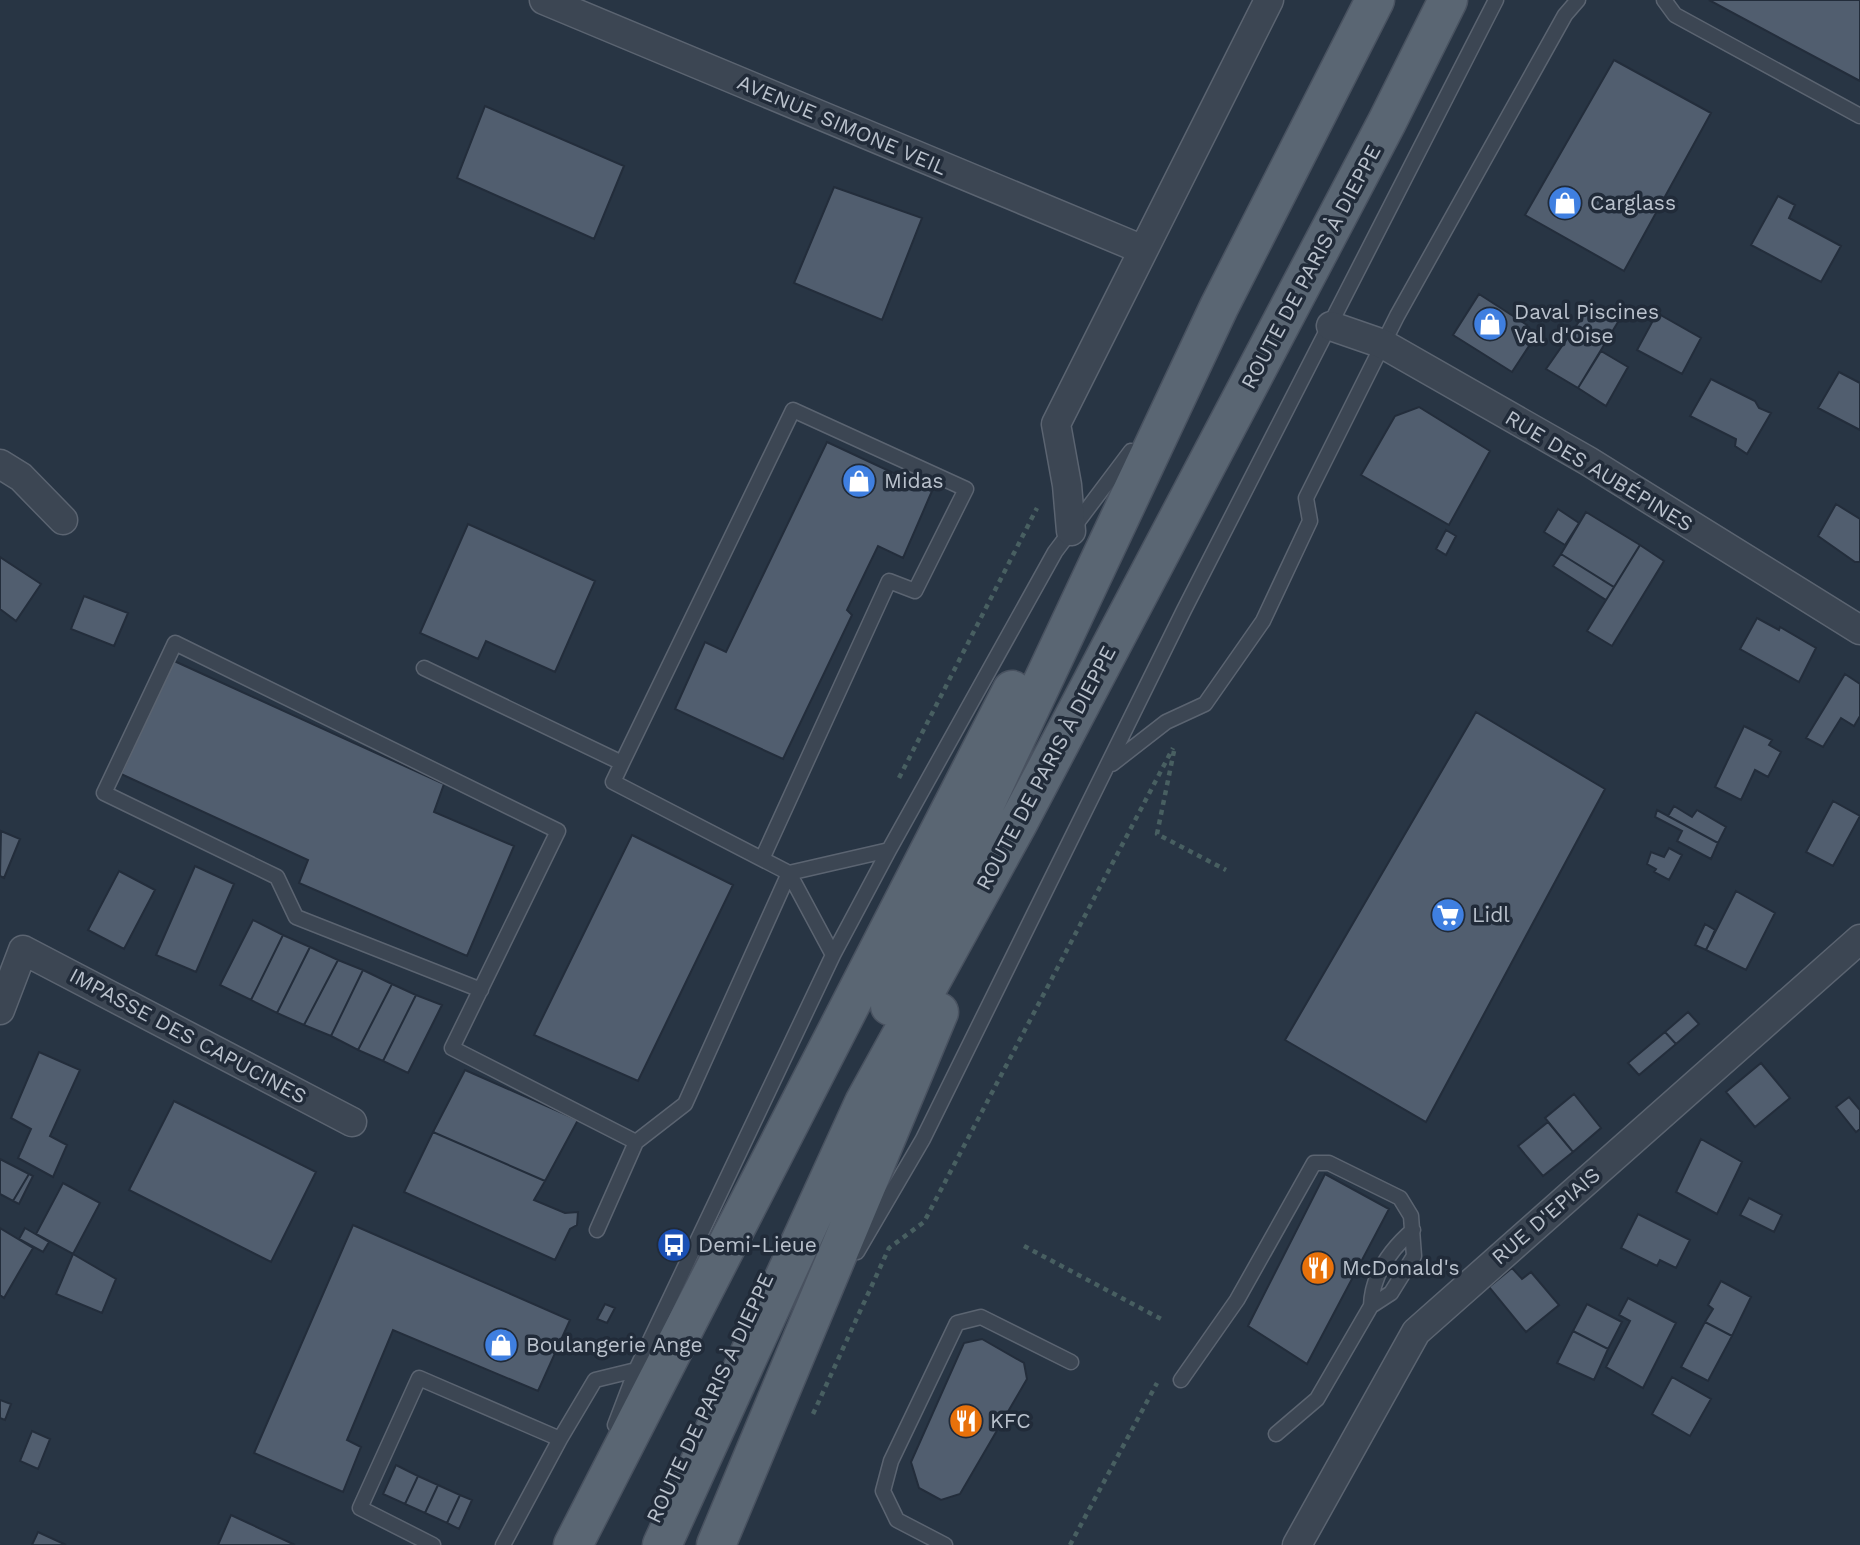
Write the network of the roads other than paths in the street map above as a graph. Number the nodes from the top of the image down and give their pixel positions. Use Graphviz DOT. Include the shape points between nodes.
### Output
graph roads {
  1 [pos="544,0"];
  2 [pos="1269,0"];
  3 [pos="1375,0"];
  4 [pos="1448,0"];
  5 [pos="1496,0"];
  6 [pos="1578,0"];
  7 [pos="1664,0"];
  8 [pos="1860,116"];
  9 [pos="1141,249"];
  10 [pos="1219,307"];
  11 [pos="1331,326"];
  12 [pos="1382,344"];
  13 [pos="1131,451"];
  14 [pos="0,464"];
  15 [pos="63,520"];
  16 [pos="1071,531"];
  17 [pos="1860,630"];
  18 [pos="424,668"];
  19 [pos="622,763"];
  20 [pos="1108,766"];
  21 [pos="1018,823"];
  22 [pos="889,850"];
  23 [pos="762,859"];
  24 [pos="955,872"];
  25 [pos="789,873"];
  26 [pos="889,931"];
  27 [pos="1860,939"];
  28 [pos="833,955"];
  29 [pos="14,958"];
  30 [pos="481,990"];
  31 [pos="0,1010"];
  32 [pos="352,1122"];
  33 [pos="636,1142"];
  34 [pos="597,1230"];
  35 [pos="1412,1230"];
  36 [pos="1371,1306"];
  37 [pos="1071,1362"];
  38 [pos="789,1369"];
  39 [pos="636,1370"];
  40 [pos="1181,1380"];
  41 [pos="1276,1434"];
  42 [pos="560,1439"];
  43 [pos="433,1545"];
  44 [pos="503,1545"];
  45 [pos="572,1545"];
  46 [pos="641,1545"];
  47 [pos="662,1545"];
  48 [pos="716,1545"];
  49 [pos="945,1545"];
  50 [pos="1297,1545"];
  1 -- 9 [label="street, AVENUE SIMONE VEIL"];
  2 -- 9 [label="street"];
  3 -- 10 [label="main road, ROUTE DE PARIS À DIEPPE"];
  4 -- 21 [label="main road, ROUTE DE PARIS À DIEPPE"];
  5 -- 11 [label="lane"];
  6 -- 12 [label="lane" via="1565,15"];
  7 -- 8 [label="lane" via="1675,15"];
  9 -- 16 [label="street" via="1056,424"];
  10 -- 13 [label="main road"];
  10 -- 24 [label="main road, ROUTE DE PARIS À DIEPPE"];
  11 -- 12 [label="street, RUE DES AUBÉPINES"];
  11 -- 20 [label="lane"];
  12 -- 17 [label="street, RUE DES AUBÉPINES" via="1588,461"];
  12 -- 20 [label="lane" via="1306,498 1310,521 1263,621 1205,704 1166,722"];
  13 -- 16 [label="lane"];
  13 -- 26 [label="main road"];
  14 -- 15 [label="street" via="21,477"];
  16 -- 22 [label="lane"];
  18 -- 19 [label="lane"];
  19 -- 23 [label="lane" via="612,782"];
  19 -- 23 [label="lane" via="793,410 966,489 915,591 889,581"];
  20 -- 38 [label="lane" via="923,1139"];
  21 -- 38 [label="main road"];
  21 -- 47 [label="main road, ROUTE DE PARIS À DIEPPE" via="864,1103"];
  22 -- 25 [label="lane"];
  22 -- 28 [label="lane"];
  23 -- 25 [label="lane"];
  24 -- 26 [label="lane"];
  24 -- 46 [label="main road, ROUTE DE PARIS À DIEPPE"];
  25 -- 28 [label="lane"];
  25 -- 33 [label="lane" via="685,1104"];
  26 -- 45 [label="main road"];
  27 -- 50 [label="street, RUE D'EPIAIS" via="1416,1332"];
  28 -- 39 [label="lane"];
  29 -- 31 [label="street"];
  29 -- 32 [label="street, IMPASSE DES CAPUCINES"];
  30 -- 30 [label="lane" via="558,831 175,643 104,793 277,877 296,917"];
  30 -- 33 [label="lane" via="452,1048"];
  33 -- 34 [label="lane"];
  35 -- 36 [label="lane" via="1393,1248 1372,1290"];
  35 -- 36 [label="lane" via="1414,1256 1391,1293"];
  35 -- 40 [label="lane" via="1412,1216 1400,1198 1329,1163 1314,1163 1237,1300"];
  36 -- 41 [label="lane" via="1317,1399"];
  37 -- 49 [label="lane" via="981,1317 957,1323 891,1461 883,1491 897,1520"];
  38 -- 48 [label="main road"];
  39 -- 42 [label="lane" via="594,1380"];
  39 -- 45 [label="lane"];
  42 -- 43 [label="lane" via="419,1378 360,1508"];
  42 -- 44 [label="lane"];
}
